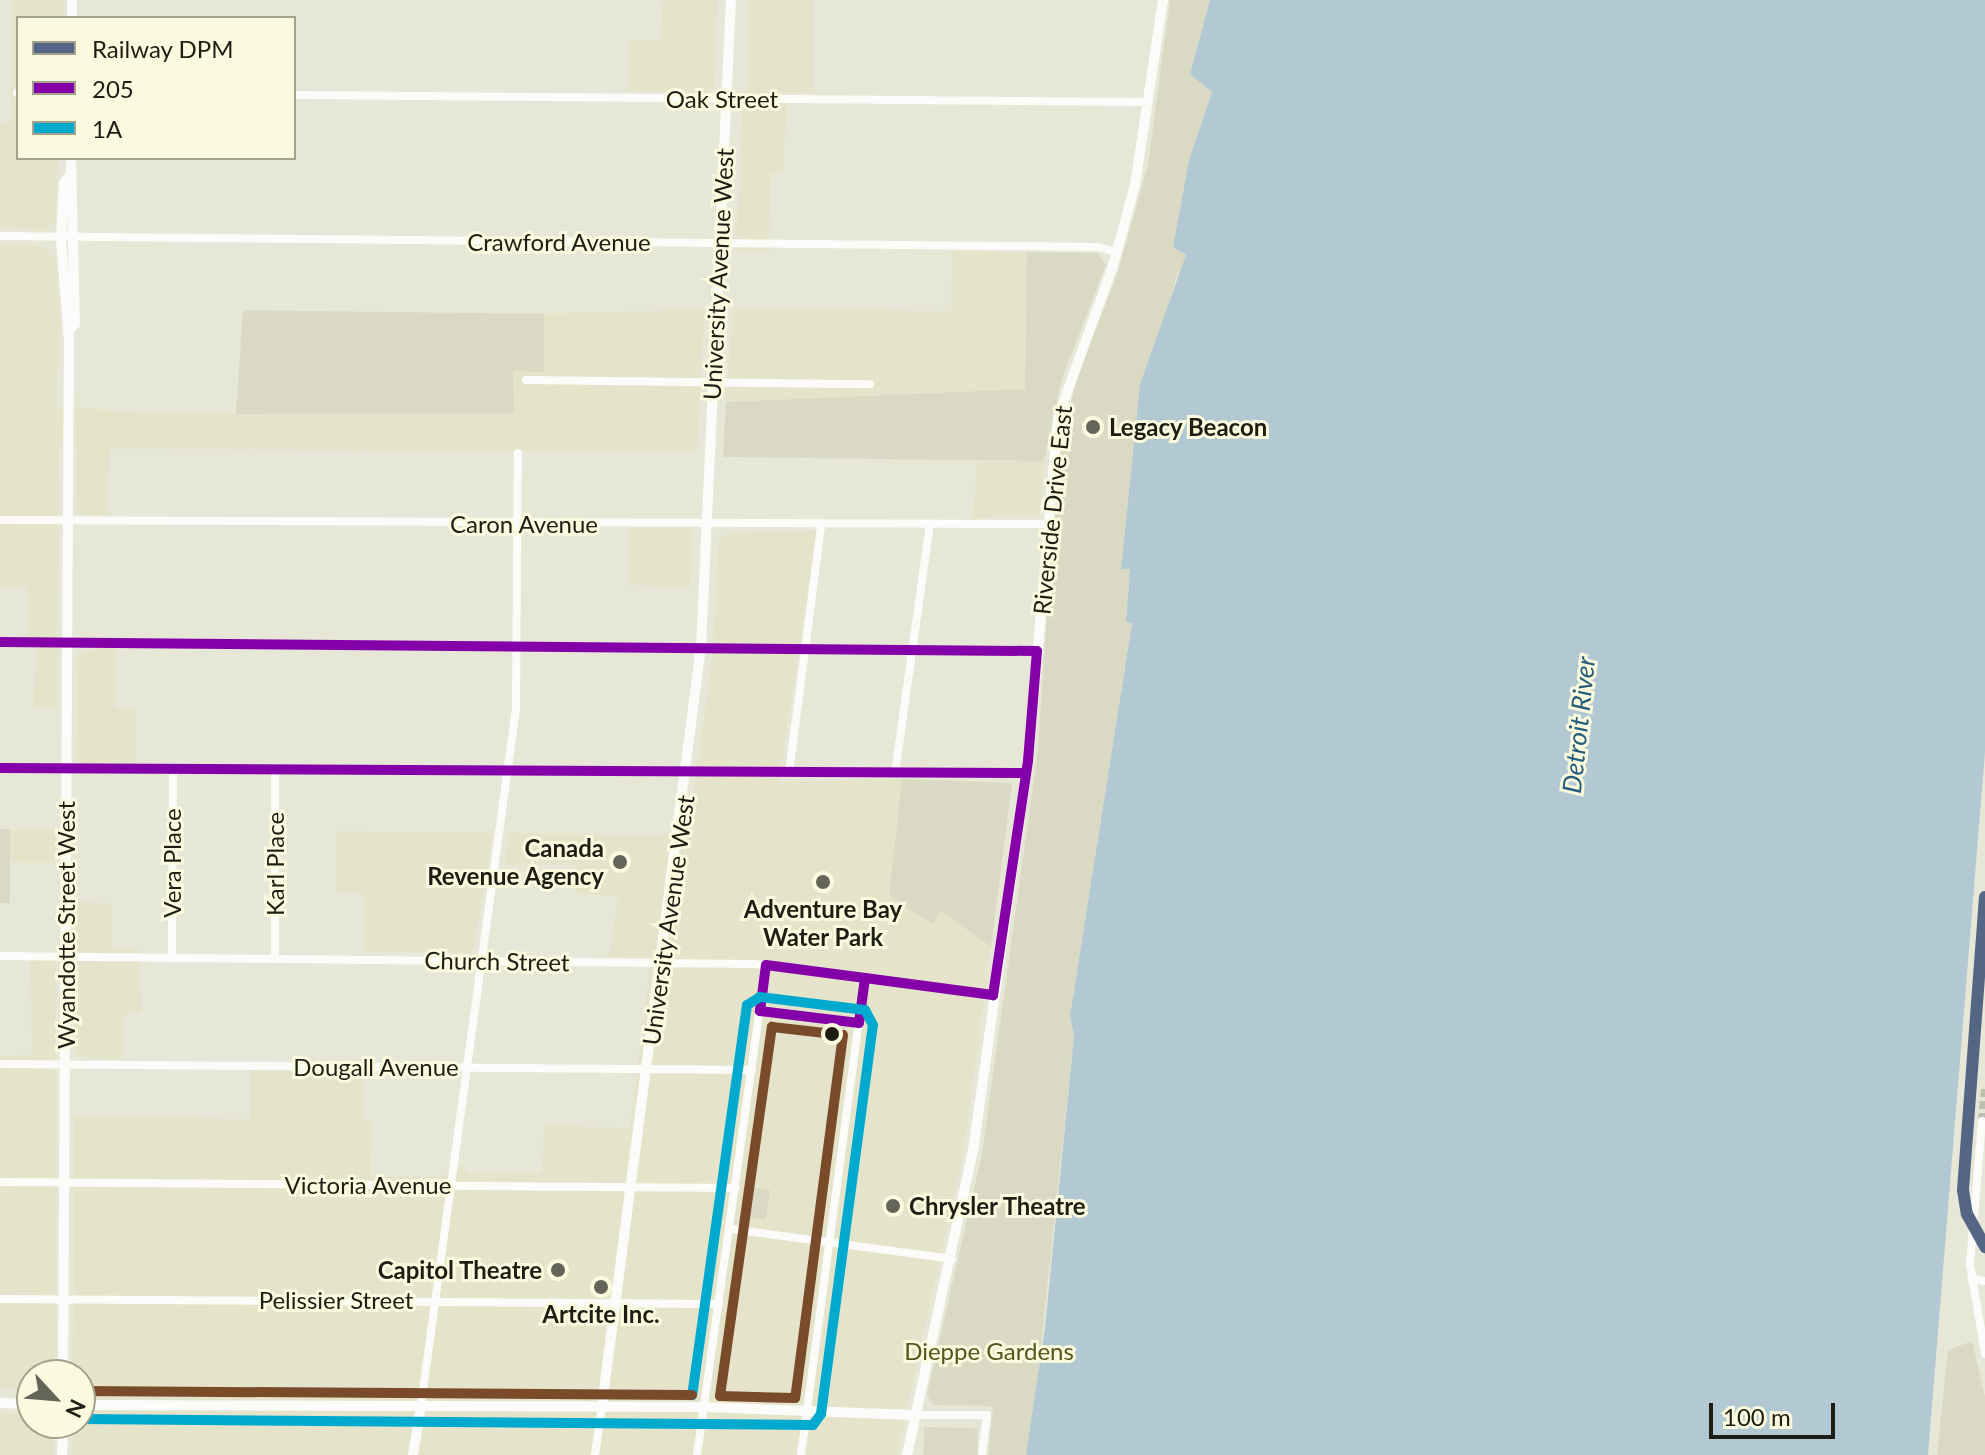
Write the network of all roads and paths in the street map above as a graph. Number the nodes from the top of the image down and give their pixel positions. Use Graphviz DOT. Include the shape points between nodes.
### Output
graph roads {
  1 [pos="731,0"];
  2 [pos="1163,0"];
  3 [pos="296,95"];
  4 [pos="727,99"];
  5 [pos="1149,102"];
  6 [pos="71,160"];
  7 [pos="71,174"];
  8 [pos="0,236"];
  9 [pos="61,240"];
  10 [pos="74,240"];
  11 [pos="720,244"];
  12 [pos="1117,252"];
  13 [pos="68,331"];
  14 [pos="526,380"];
  15 [pos="713,382"];
  16 [pos="870,384"];
  17 [pos="518,453"];
  18 [pos="0,520"];
  19 [pos="67,520"];
  20 [pos="518,524"];
  21 [pos="930,524"];
  22 [pos="1047,524"];
  23 [pos="821,525"];
  24 [pos="706,526"];
  25 [pos="0,642"];
  26 [pos="67,643"];
  27 [pos="517,646"];
  28 [pos="701,647"];
  29 [pos="805,648"];
  30 [pos="912,649"];
  31 [pos="1037,651"];
  32 [pos="0,768"];
  33 [pos="66,769"];
  34 [pos="173,769"];
  35 [pos="275,770"];
  36 [pos="508,771"];
  37 [pos="688,772"];
  38 [pos="789,773"];
  39 [pos="895,773"];
  40 [pos="1026,773"];
  41 [pos="0,956"];
  42 [pos="65,956"];
  43 [pos="172,958"];
  44 [pos="275,959"];
  45 [pos="482,961"];
  46 [pos="663,963"];
  47 [pos="766,965"];
  48 [pos="865,978"];
  49 [pos="993,995"];
  50 [pos="0,1064"];
  51 [pos="65,1064"];
  52 [pos="468,1067"];
  53 [pos="648,1069"];
  54 [pos="752,1070"];
  55 [pos="1982,1121"];
  56 [pos="0,1182"];
  57 [pos="64,1183"];
  58 [pos="451,1186"];
  59 [pos="632,1187"];
  60 [pos="736,1188"];
  61 [pos="731,1229"];
  62 [pos="830,1242"];
  63 [pos="952,1259"];
  64 [pos="1971,1279"];
  65 [pos="1985,1281"];
  66 [pos="0,1299"];
  67 [pos="64,1299"];
  68 [pos="435,1300"];
  69 [pos="616,1301"];
  70 [pos="719,1304"];
  71 [pos="1985,1354"];
  72 [pos="63,1359"];
  73 [pos="96,1405"];
  74 [pos="421,1405"];
  75 [pos="602,1405"];
  76 [pos="704,1407"];
  77 [pos="807,1412"];
  78 [pos="913,1415"];
  79 [pos="413,1455"];
  80 [pos="595,1455"];
  81 [pos="697,1455"];
  82 [pos="801,1455"];
  83 [pos="907,1455"];
  84 [pos="982,1455"];
  1 -- 4 [label="main road, University Avenue West"];
  2 -- 5 [label="main road, Riverside Drive East"];
  3 -- 4 [label="street, Oak Street"];
  4 -- 5 [label="street, Oak Street"];
  4 -- 11 [label="main road, University Avenue West"];
  5 -- 12 [label="main road, Riverside Drive East"];
  6 -- 7 [label="main road, Wyandotte Street West"];
  7 -- 9 [label="main road, Wyandotte Street West" via="64,183"];
  7 -- 10 [label="main road, Wyandotte Street West"];
  8 -- 9 [label="street, Crawford Avenue"];
  9 -- 10 [label="street, Crawford Avenue"];
  9 -- 13 [label="main road, Wyandotte Street West" via="61,296"];
  10 -- 11 [label="street, Crawford Avenue"];
  10 -- 13 [label="main road, Wyandotte Street West" via="75,324"];
  11 -- 12 [label="street, Crawford Avenue" via="1098,247"];
  11 -- 15 [label="main road, University Avenue West"];
  12 -- 22 [label="main road, Riverside Drive East" via="1058,417"];
  13 -- 19 [label="main road, Wyandotte Street West"];
  14 -- 15 [label="street"];
  15 -- 16 [label="street"];
  15 -- 24 [label="main road, University Avenue West"];
  17 -- 20 [label="street"];
  18 -- 19 [label="street, Caron Avenue"];
  19 -- 20 [label="street, Caron Avenue"];
  19 -- 26 [label="main road, Wyandotte Street West"];
  20 -- 24 [label="street, Caron Avenue"];
  20 -- 27 [label="street"];
  21 -- 22 [label="street, Caron Avenue"];
  21 -- 23 [label="street, Caron Avenue"];
  21 -- 30 [label="street"];
  22 -- 31 [label="main road, Riverside Drive East"];
  23 -- 24 [label="street, Caron Avenue"];
  23 -- 29 [label="street"];
  24 -- 28 [label="main road, University Avenue West"];
  25 -- 26 [label="street"];
  26 -- 27 [label="street"];
  26 -- 33 [label="main road, Wyandotte Street West"];
  27 -- 28 [label="street"];
  27 -- 36 [label="street"];
  28 -- 29 [label="street"];
  28 -- 37 [label="main road, University Avenue West"];
  29 -- 30 [label="street"];
  29 -- 38 [label="street"];
  30 -- 31 [label="street"];
  30 -- 39 [label="street"];
  31 -- 40 [label="main road, Riverside Drive East"];
  32 -- 33 [label="street"];
  33 -- 34 [label="street"];
  33 -- 42 [label="main road, Wyandotte Street West"];
  34 -- 35 [label="street"];
  34 -- 43 [label="street, Vera Place"];
  35 -- 36 [label="street"];
  35 -- 44 [label="street, Karl Place"];
  36 -- 37 [label="street"];
  36 -- 45 [label="street"];
  37 -- 38 [label="street"];
  37 -- 46 [label="main road, University Avenue West"];
  38 -- 39 [label="street"];
  39 -- 40 [label="street"];
  40 -- 49 [label="main road, Riverside Drive East"];
  41 -- 42 [label="street, Church Street"];
  42 -- 43 [label="street, Church Street"];
  42 -- 51 [label="main road, Wyandotte Street West"];
  43 -- 44 [label="street, Church Street"];
  44 -- 45 [label="street, Church Street"];
  45 -- 46 [label="street, Church Street"];
  45 -- 52 [label="street"];
  46 -- 47 [label="street, Church Street"];
  46 -- 53 [label="main road, University Avenue West"];
  47 -- 48 [label="street, Church Street"];
  47 -- 54 [label="street"];
  48 -- 49 [label="street, Church Street"];
  48 -- 62 [label="street"];
  49 -- 63 [label="main road, Riverside Drive East" via="973,1151"];
  50 -- 51 [label="street, Dougall Avenue"];
  51 -- 52 [label="street, Dougall Avenue"];
  51 -- 57 [label="main road, Wyandotte Street West"];
  52 -- 53 [label="street, Dougall Avenue"];
  52 -- 58 [label="street"];
  53 -- 54 [label="street, Dougall Avenue"];
  53 -- 59 [label="main road, University Avenue West"];
  54 -- 60 [label="street"];
  55 -- 64 [label="street"];
  56 -- 57 [label="street, Victoria Avenue"];
  57 -- 58 [label="street, Victoria Avenue"];
  57 -- 67 [label="main road, Wyandotte Street West"];
  58 -- 59 [label="street, Victoria Avenue"];
  58 -- 68 [label="street"];
  59 -- 60 [label="street, Victoria Avenue"];
  59 -- 69 [label="main road, University Avenue West"];
  60 -- 61 [label="street"];
  61 -- 62 [label="street"];
  61 -- 70 [label="street"];
  62 -- 63 [label="street"];
  62 -- 77 [label="street"];
  63 -- 78 [label="main road, Riverside Drive East"];
  64 -- 65 [label="street"];
  64 -- 71 [label="street"];
  66 -- 67 [label="street, Pelissier Street"];
  67 -- 68 [label="street, Pelissier Street"];
  67 -- 72 [label="main road, Wyandotte Street West"];
  68 -- 69 [label="street, Pelissier Street"];
  68 -- 74 [label="street"];
  69 -- 70 [label="street, Pelissier Street"];
  69 -- 75 [label="main road, University Avenue West"];
  70 -- 76 [label="street"];
  73 -- 74 [label="main road"];
  74 -- 75 [label="main road"];
  74 -- 79 [label="main road"];
  75 -- 76 [label="main road"];
  75 -- 80 [label="street"];
  76 -- 77 [label="main road"];
  76 -- 81 [label="street"];
  77 -- 78 [label="main road"];
  77 -- 82 [label="street"];
  78 -- 83 [label="main road, Riverside Drive East"];
  78 -- 84 [label="street" via="987,1415"];
}
